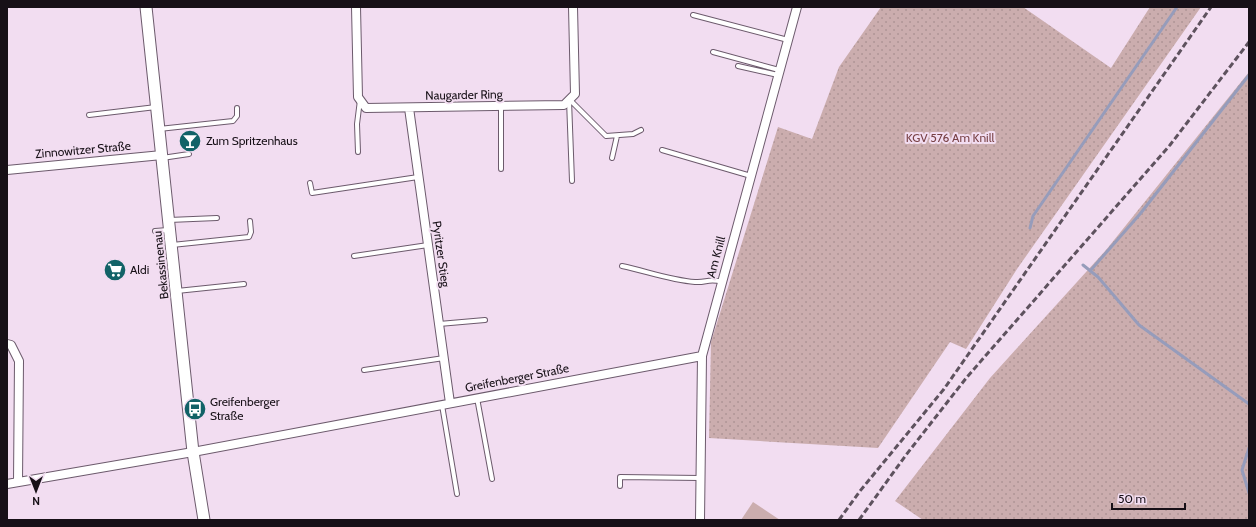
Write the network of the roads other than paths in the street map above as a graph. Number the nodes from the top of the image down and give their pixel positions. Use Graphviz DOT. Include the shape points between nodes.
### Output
graph roads {
  1 [pos="146,7"];
  2 [pos="356,7"];
  3 [pos="573,7"];
  4 [pos="797,7"];
  5 [pos="693,15"];
  6 [pos="788,40"];
  7 [pos="713,52"];
  8 [pos="738,66"];
  9 [pos="779,73"];
  10 [pos="360,100"];
  11 [pos="569,100"];
  12 [pos="501,106"];
  13 [pos="157,107"];
  14 [pos="237,108"];
  15 [pos="409,108"];
  16 [pos="89,115"];
  17 [pos="159,129"];
  18 [pos="641,130"];
  19 [pos="617,136"];
  20 [pos="662,150"];
  21 [pos="358,152"];
  22 [pos="190,154"];
  23 [pos="162,156"];
  24 [pos="612,158"];
  25 [pos="501,169"];
  26 [pos="7,170"];
  27 [pos="751,176"];
  28 [pos="419,177"];
  29 [pos="572,180"];
  30 [pos="310,183"];
  31 [pos="217,218"];
  32 [pos="250,221"];
  33 [pos="170,225"];
  34 [pos="155,231"];
  35 [pos="172,245"];
  36 [pos="428,245"];
  37 [pos="354,256"];
  38 [pos="622,266"];
  39 [pos="722,282"];
  40 [pos="244,284"];
  41 [pos="176,291"];
  42 [pos="485,320"];
  43 [pos="439,324"];
  44 [pos="7,344"];
  45 [pos="702,356"];
  46 [pos="444,358"];
  47 [pos="364,370"];
  48 [pos="477,398"];
  49 [pos="450,403"];
  50 [pos="442,404"];
  51 [pos="193,452"];
  52 [pos="700,478"];
  53 [pos="492,479"];
  54 [pos="18,482"];
  55 [pos="7,484"];
  56 [pos="620,486"];
  57 [pos="457,494"];
  58 [pos="204,520"];
  59 [pos="700,520"];
  1 -- 13 [label="street, Bekassinenau"];
  2 -- 10 [label="street"];
  3 -- 11 [label="street" via="575,94"];
  4 -- 6 [label="street, Am Knill"];
  5 -- 6 [label="lane"];
  6 -- 9 [label="street, Am Knill"];
  7 -- 9 [label="lane"];
  8 -- 9 [label="lane"];
  9 -- 27 [label="street, Am Knill"];
  10 -- 15 [label="street, Naugarder Ring" via="366,108"];
  10 -- 21 [label="lane" via="356,124"];
  11 -- 12 [label="street, Naugarder Ring" via="564,105"];
  11 -- 19 [label="lane" via="606,136"];
  11 -- 29 [label="lane"];
  12 -- 15 [label="street, Naugarder Ring"];
  12 -- 25 [label="lane"];
  13 -- 16 [label="lane"];
  13 -- 17 [label="street, Bekassinenau"];
  14 -- 17 [label="lane" via="237,116 233,121"];
  15 -- 28 [label="street, Pyritzer Stieg"];
  17 -- 23 [label="street, Bekassinenau"];
  18 -- 19 [label="lane"];
  19 -- 24 [label="lane"];
  20 -- 27 [label="lane"];
  22 -- 23 [label="lane"];
  23 -- 26 [label="street, Zinnowitzer Straße"];
  23 -- 33 [label="street, Bekassinenau"];
  27 -- 39 [label="street, Am Knill"];
  28 -- 30 [label="lane" via="312,193"];
  28 -- 36 [label="street, Pyritzer Stieg"];
  31 -- 33 [label="lane"];
  32 -- 35 [label="lane" via="251,232 248,237"];
  33 -- 34 [label="lane"];
  33 -- 35 [label="street, Bekassinenau"];
  35 -- 41 [label="street, Bekassinenau"];
  36 -- 37 [label="lane"];
  36 -- 43 [label="street, Pyritzer Stieg"];
  38 -- 39 [label="lane" via="681,280 697,282 712,279"];
  39 -- 45 [label="street, Am Knill"];
  40 -- 41 [label="lane"];
  41 -- 51 [label="street, Bekassinenau"];
  42 -- 43 [label="lane"];
  43 -- 46 [label="street, Pyritzer Stieg"];
  44 -- 54 [label="street" via="11,345 19,361"];
  45 -- 48 [label="street, Greifenberger Straße"];
  45 -- 52 [label="street, Am Knill"];
  46 -- 47 [label="lane"];
  46 -- 49 [label="street, Pyritzer Stieg"];
  48 -- 49 [label="street, Greifenberger Straße"];
  48 -- 53 [label="lane"];
  49 -- 50 [label="street, Greifenberger Straße"];
  50 -- 51 [label="street, Greifenberger Straße"];
  50 -- 57 [label="lane"];
  51 -- 54 [label="street, Greifenberger Straße"];
  51 -- 58 [label="street, Bekassinenau"];
  52 -- 56 [label="lane" via="620,477"];
  52 -- 59 [label="street, Am Knill"];
  54 -- 55 [label="street, Greifenberger Straße"];
}
